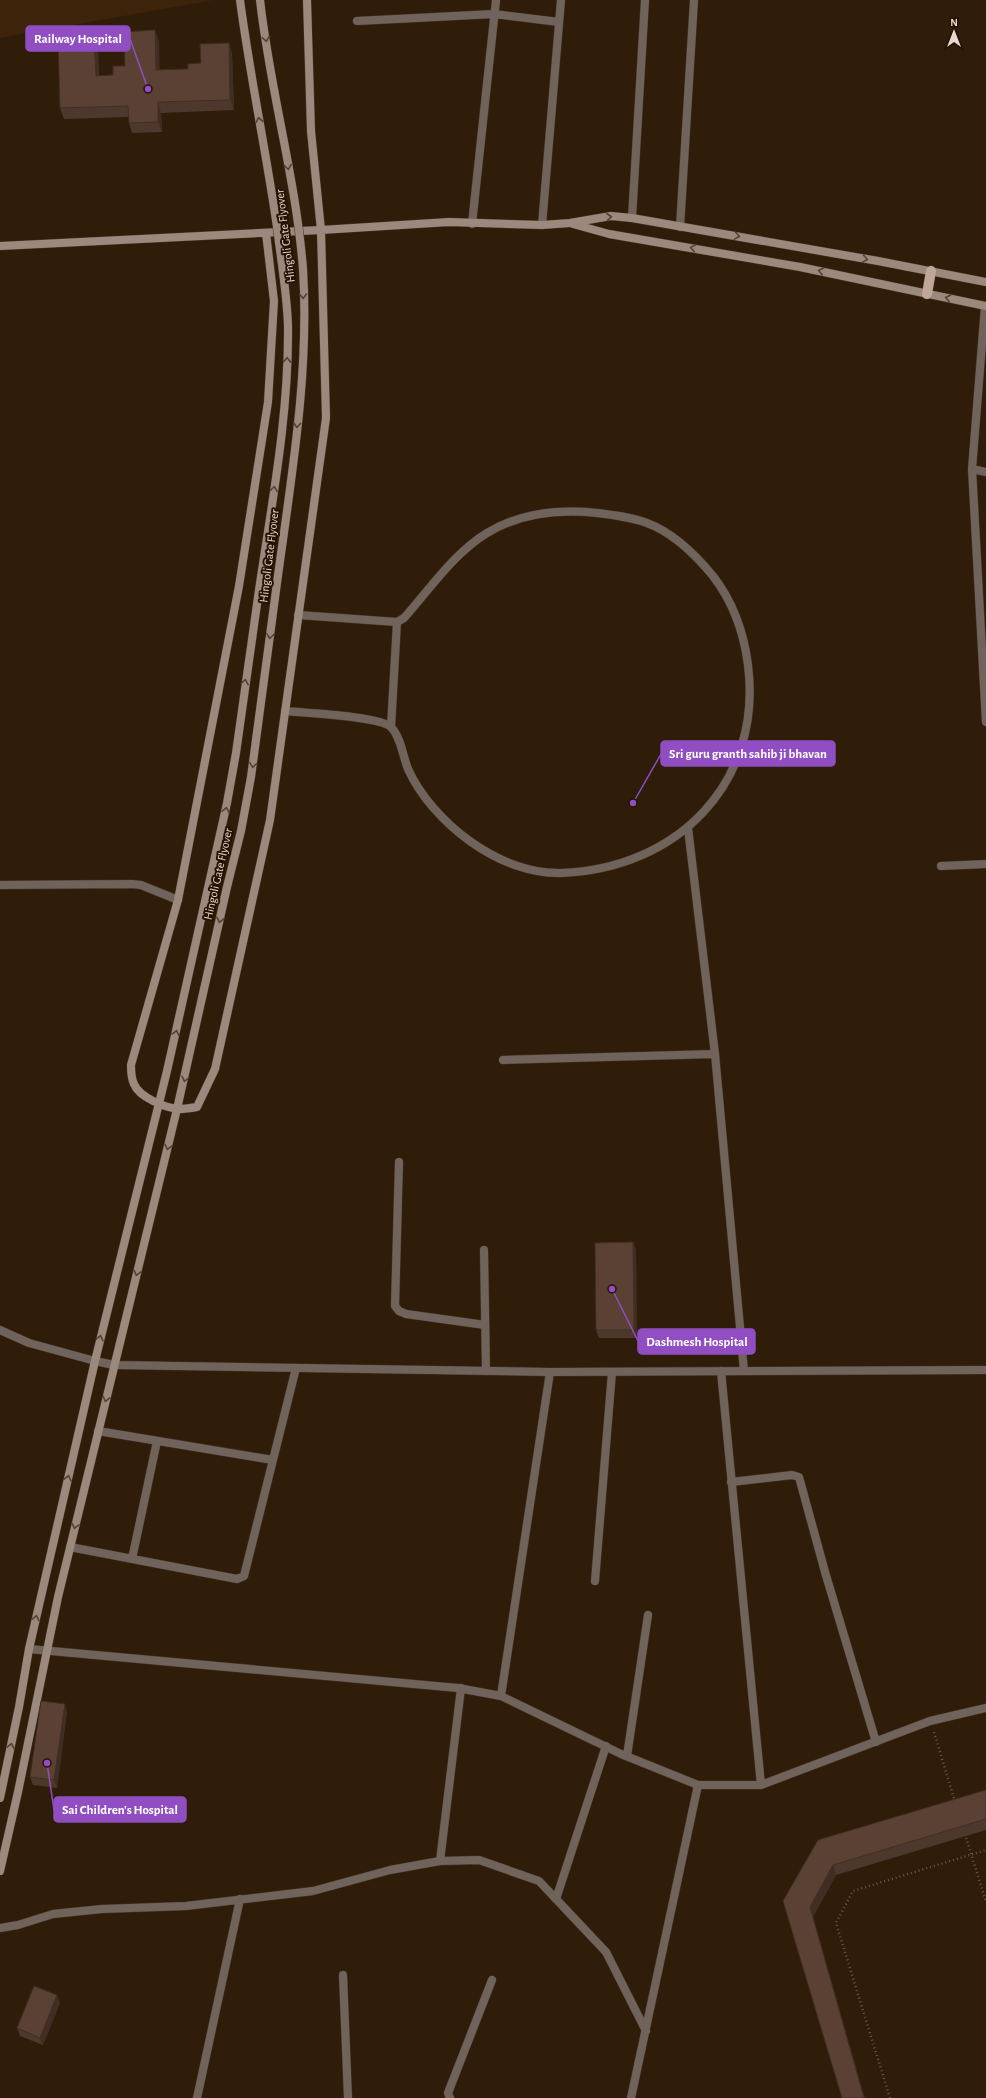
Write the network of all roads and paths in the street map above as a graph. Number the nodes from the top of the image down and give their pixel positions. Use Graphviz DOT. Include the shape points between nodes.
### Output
graph roads {
  1 [pos="240,0"];
  2 [pos="260,0"];
  3 [pos="307,0"];
  4 [pos="496,0"];
  5 [pos="561,0"];
  6 [pos="645,0"];
  7 [pos="694,0"];
  8 [pos="494,14"];
  9 [pos="357,21"];
  10 [pos="559,22"];
  11 [pos="632,218"];
  12 [pos="570,223"];
  13 [pos="472,224"];
  14 [pos="542,225"];
  15 [pos="680,226"];
  16 [pos="321,230"];
  17 [pos="266,233"];
  18 [pos="0,246"];
  19 [pos="931,271"];
  20 [pos="986,282"];
  21 [pos="927,294"];
  22 [pos="986,306"];
  23 [pos="972,469"];
  24 [pos="986,472"];
  25 [pos="298,615"];
  26 [pos="397,622"];
  27 [pos="985,684"];
  28 [pos="285,711"];
  29 [pos="986,722"];
  30 [pos="391,727"];
  31 [pos="688,828"];
  32 [pos="986,864"];
  33 [pos="941,866"];
  34 [pos="0,885"];
  35 [pos="178,900"];
  36 [pos="715,1054"];
  37 [pos="503,1060"];
  38 [pos="158,1103"];
  39 [pos="178,1109"];
  40 [pos="399,1162"];
  41 [pos="484,1250"];
  42 [pos="485,1325"];
  43 [pos="0,1330"];
  44 [pos="95,1360"];
  45 [pos="114,1365"];
  46 [pos="296,1368"];
  47 [pos="986,1370"];
  48 [pos="486,1371"];
  49 [pos="721,1371"];
  50 [pos="744,1371"];
  51 [pos="550,1372"];
  52 [pos="612,1372"];
  53 [pos="98,1431"];
  54 [pos="157,1441"];
  55 [pos="273,1460"];
  56 [pos="731,1482"];
  57 [pos="70,1548"];
  58 [pos="132,1559"];
  59 [pos="596,1581"];
  60 [pos="648,1615"];
  61 [pos="29,1649"];
  62 [pos="48,1652"];
  63 [pos="461,1688"];
  64 [pos="501,1696"];
  65 [pos="986,1708"];
  66 [pos="930,1721"];
  67 [pos="876,1742"];
  68 [pos="606,1746"];
  69 [pos="627,1756"];
  70 [pos="698,1785"];
  71 [pos="761,1785"];
  72 [pos="0,1798"];
  73 [pos="956,1804"];
  74 [pos="963,1827"];
  75 [pos="986,1850"];
  76 [pos="440,1861"];
  77 [pos="0,1871"];
  78 [pos="240,1899"];
  79 [pos="556,1899"];
  80 [pos="986,1902"];
  81 [pos="0,1928"];
  82 [pos="343,1975"];
  83 [pos="492,1980"];
  84 [pos="646,2031"];
  85 [pos="197,2098"];
  86 [pos="348,2098"];
  87 [pos="450,2098"];
  88 [pos="631,2098"];
  89 [pos="890,2098"];
  38 -- 1 [label="main road, Hingoli Gate Flyover, one-way, bridge" via="227,803 236,753 282,432 286,384 288,326 285,285"];
  2 -- 39 [label="main road, Hingoli Gate Flyover, one-way, bridge" via="303,269 303,347 297,431 251,777"];
  3 -- 16 [label="main road" via="311,131"];
  4 -- 8 [label="street"];
  5 -- 10 [label="street"];
  6 -- 11 [label="street"];
  7 -- 15 [label="street"];
  8 -- 9 [label="street"];
  8 -- 10 [label="street"];
  8 -- 13 [label="street"];
  10 -- 14 [label="street"];
  12 -- 11 [label="main road, one-way" via="611,216"];
  11 -- 15 [label="main road"];
  12 -- 14 [label="main road"];
  21 -- 12 [label="main road, one-way" via="800,267 609,234"];
  13 -- 14 [label="main road"];
  13 -- 16 [label="main road" via="449,222"];
  15 -- 19 [label="main road, one-way"];
  16 -- 17 [label="main road"];
  16 -- 25 [label="main road" via="326,418"];
  17 -- 18 [label="main road"];
  17 -- 35 [label="main road" via="274,301 268,402 239,586"];
  19 -- 20 [label="main road"];
  19 -- 21 [label="main road"];
  22 -- 21 [label="main road, one-way"];
  22 -- 23 [label="street"];
  23 -- 24 [label="street"];
  23 -- 27 [label="street"];
  25 -- 26 [label="street"];
  25 -- 28 [label="main road"];
  26 -- 30 [label="street"];
  26 -- 31 [label="street" via="404,618 459,556 486,533 520,517 555,512 591,512 622,516 649,524 677,539 701,561 721,586 736,616 746,650 751,687 747,731 733,770 711,804"];
  27 -- 29 [label="street"];
  28 -- 30 [label="street" via="374,720"];
  28 -- 39 [label="main road" via="268,831 214,1069 197,1107"];
  30 -- 31 [label="street" via="396,734 408,769 427,803 459,834 494,855 525,868 558,873 590,870 651,852"];
  31 -- 36 [label="street"];
  32 -- 33 [label="street"];
  34 -- 35 [label="street" via="132,884 141,885"];
  35 -- 38 [label="main road" via="131,1065 134,1085 139,1092"];
  36 -- 37 [label="street"];
  36 -- 50 [label="street"];
  38 -- 39 [label="main road"];
  44 -- 38 [label="main road, Hingoli Gate Flyover, one-way"];
  39 -- 45 [label="main road, Hingoli Gate Flyover, one-way"];
  40 -- 42 [label="street" via="395,1306 406,1314"];
  41 -- 42 [label="street"];
  42 -- 48 [label="street"];
  43 -- 44 [label="street" via="29,1343"];
  44 -- 45 [label="street"];
  61 -- 44 [label="main road, Hingoli Gate Flyover, one-way"];
  45 -- 46 [label="street"];
  45 -- 53 [label="main road, Hingoli Gate Flyover, one-way"];
  46 -- 48 [label="street"];
  46 -- 55 [label="street"];
  47 -- 50 [label="street"];
  48 -- 51 [label="street"];
  49 -- 50 [label="street"];
  49 -- 52 [label="street"];
  49 -- 56 [label="street"];
  51 -- 52 [label="street"];
  51 -- 64 [label="street"];
  52 -- 59 [label="street"];
  53 -- 54 [label="street"];
  53 -- 57 [label="main road, Hingoli Gate Flyover, one-way"];
  54 -- 55 [label="street"];
  54 -- 58 [label="street"];
  55 -- 58 [label="street" via="245,1573 241,1578"];
  56 -- 67 [label="street" via="792,1475 799,1477"];
  56 -- 71 [label="street"];
  57 -- 58 [label="street"];
  57 -- 62 [label="main road, Hingoli Gate Flyover"];
  60 -- 69 [label="street"];
  61 -- 62 [label="street"];
  72 -- 61 [label="main road, Hingoli Gate Flyover, one-way"];
  62 -- 63 [label="street"];
  62 -- 77 [label="main road, Hingoli Gate Flyover"];
  63 -- 64 [label="street"];
  63 -- 76 [label="street"];
  64 -- 68 [label="street"];
  65 -- 66 [label="street"];
  66 -- 67 [label="street"];
  66 -- 73 [label="path"];
  67 -- 71 [label="street"];
  68 -- 69 [label="street"];
  68 -- 79 [label="street"];
  69 -- 70 [label="street"];
  70 -- 71 [label="street"];
  70 -- 84 [label="street"];
  74 -- 80 [label="path"];
  75 -- 89 [label="path" via="853,1891 836,1923"];
  76 -- 78 [label="street" via="390,1870 313,1891"];
  76 -- 79 [label="street" via="479,1860 539,1881"];
  78 -- 81 [label="street" via="186,1906 102,1909 53,1914"];
  78 -- 85 [label="street"];
  79 -- 84 [label="street" via="606,1952"];
  82 -- 86 [label="street"];
  83 -- 87 [label="street" via="448,2093"];
  84 -- 88 [label="street"];
}
